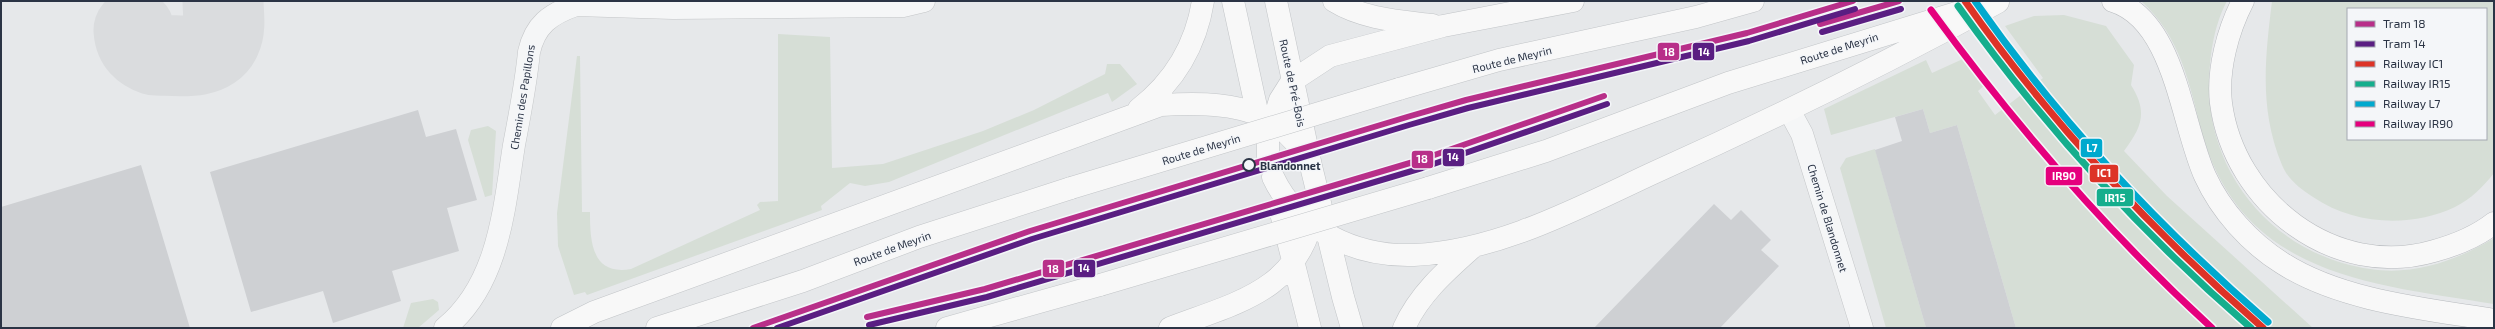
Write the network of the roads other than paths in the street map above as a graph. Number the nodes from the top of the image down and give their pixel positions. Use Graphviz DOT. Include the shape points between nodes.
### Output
graph roads {
  1 [pos="924,1"];
  2 [pos="1203,1"];
  3 [pos="1233,1"];
  4 [pos="1276,1"];
  5 [pos="1334,1"];
  6 [pos="1573,1"];
  7 [pos="1754,1"];
  8 [pos="1999,1"];
  9 [pos="2113,1"];
  10 [pos="2243,1"];
  11 [pos="1443,26"];
  12 [pos="1292,81"];
  13 [pos="1790,110"];
  14 [pos="1132,115"];
  15 [pos="1265,116"];
  16 [pos="1270,168"];
  17 [pos="1314,176"];
  18 [pos="2494,223"];
  19 [pos="1320,230"];
  20 [pos="1475,246"];
  21 [pos="1293,264"];
  22 [pos="2494,320"];
  23 [pos="445,328"];
  24 [pos="562,328"];
  25 [pos="657,328"];
  26 [pos="947,328"];
  27 [pos="1170,328"];
  28 [pos="1310,328"];
  29 [pos="1352,328"];
  30 [pos="1404,328"];
  31 [pos="1862,328"];
  1 -- 23 [label="street, Chemin des Papillons" via="903,6 576,6 561,10 544,21 532,37 502,221 494,252 477,293 458,317"];
  2 -- 14 [label="main road" via="1200,19 1187,55 1166,86"];
  3 -- 15 [label="main road"];
  4 -- 12 [label="main road, Route de Pré-Bois"];
  5 -- 11 [label="main road" via="1361,13 1384,19"];
  6 -- 11 [label="main road"];
  7 -- 25 [label="main road, Route de Meyrin, bridge" via="1696,17 1499,60 1399,89 1071,188 919,237 803,281"];
  8 -- 13 [label="main road"];
  8 -- 26 [label="main road, Route de Meyrin, bridge" via="1931,19 1728,84 1546,151 1428,188"];
  9 -- 22 [label="main road" via="2132,10 2158,39 2167,57 2192,145 2205,177 2237,225 2258,245 2282,263 2307,276 2349,292"];
  10 -- 18 [label="main road" via="2224,57 2221,103 2230,141 2247,175 2258,191 2289,222 2327,244 2365,255 2386,257 2426,254 2449,247 2471,238"];
  11 -- 12 [label="main road" via="1330,56"];
  12 -- 15 [label="main road" via="1280,100"];
  12 -- 17 [label="main road, Route de Pré-Bois"];
  13 -- 20 [label="main road" via="1564,214 1523,231"];
  13 -- 31 [label="street, Chemin de Blandonnet" via="1802,134"];
  14 -- 15 [label="main road" via="1161,105 1183,103 1204,104"];
  14 -- 24 [label="main road" via="594,312"];
  15 -- 16 [label="main road"];
  15 -- 17 [label="main road" via="1302,148"];
  16 -- 19 [label="main road" via="1280,193 1292,208"];
  16 -- 21 [label="main road"];
  17 -- 19 [label="main road"];
  19 -- 20 [label="main road" via="1363,249 1386,254 1446,252"];
  19 -- 21 [label="main road"];
  19 -- 29 [label="main road"];
  20 -- 30 [label="main road" via="1426,292"];
  21 -- 27 [label="main road" via="1275,282 1257,293"];
  21 -- 28 [label="main road"];
}
